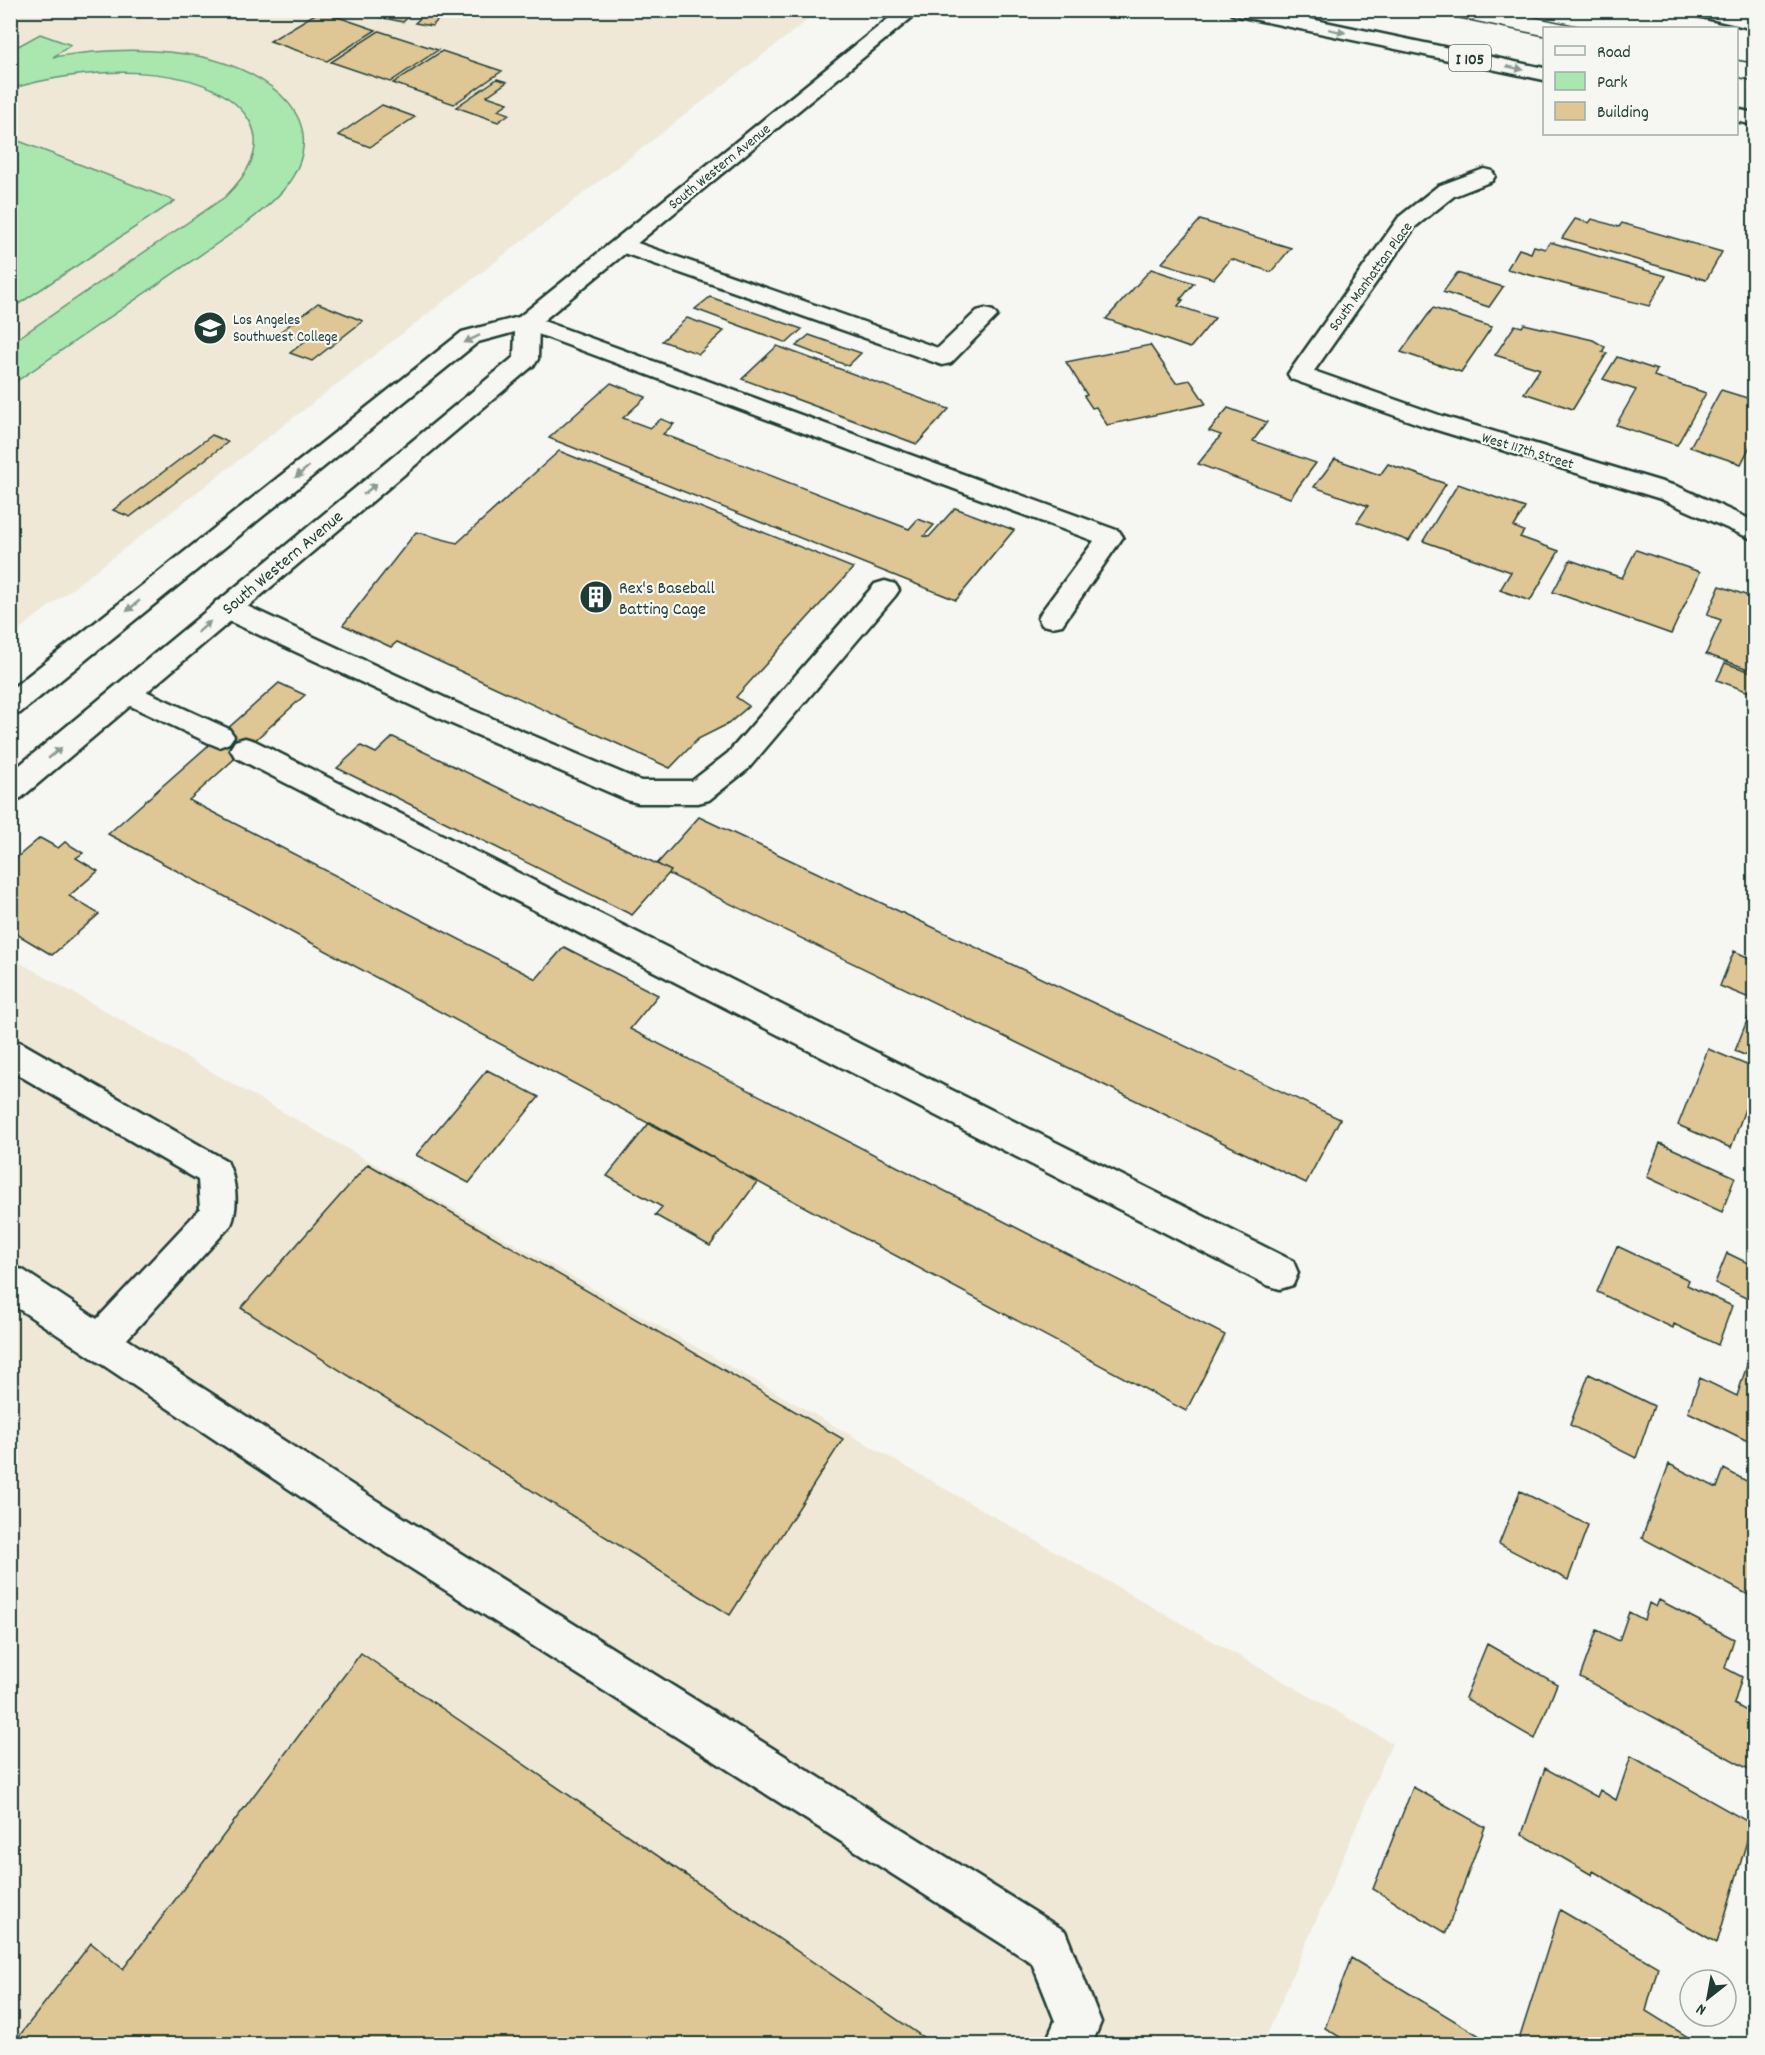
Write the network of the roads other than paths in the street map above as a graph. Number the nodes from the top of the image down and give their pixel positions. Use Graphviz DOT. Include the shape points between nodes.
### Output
graph roads {
  1 [pos="1238,10"];
  2 [pos="1696,10"];
  3 [pos="911,11"];
  4 [pos="1755,23"];
  5 [pos="1543,74"];
  6 [pos="1738,115"];
  7 [pos="1755,119"];
  8 [pos="1484,176"];
  9 [pos="622,244"];
  10 [pos="985,316"];
  11 [pos="527,322"];
  12 [pos="1299,374"];
  13 [pos="1755,531"];
  14 [pos="885,590"];
  15 [pos="226,608"];
  16 [pos="1052,618"];
  17 [pos="128,693"];
  18 [pos="10,706"];
  19 [pos="10,790"];
  20 [pos="10,1053"];
  21 [pos="1280,1273"];
  22 [pos="10,1282"];
  23 [pos="102,1341"];
  24 [pos="1068,2044"];
  1 -- 5 [label="main road, I 105, one-way"];
  2 -- 4 [label="main road"];
  3 -- 9 [label="main road, South Western Avenue"];
  6 -- 7 [label="main road"];
  8 -- 12 [label="main road, South Manhattan Place" via="1446,191 1407,222"];
  9 -- 10 [label="main road" via="942,358"];
  9 -- 11 [label="main road, South Western Avenue"];
  15 -- 11 [label="main road, South Western Avenue, one-way" via="526,359"];
  11 -- 16 [label="main road" via="1110,537"];
  11 -- 18 [label="main road, South Western Avenue, one-way" via="471,337"];
  12 -- 13 [label="main road, West 117th Street" via="1433,421 1670,494"];
  14 -- 15 [label="main road" via="738,761 698,792 638,792 455,714"];
  17 -- 15 [label="main road, South Western Avenue, one-way"];
  19 -- 17 [label="main road, South Western Avenue, one-way"];
  17 -- 21 [label="main road"];
  20 -- 23 [label="main road" via="215,1172 218,1214"];
  22 -- 23 [label="main road"];
  23 -- 24 [label="main road" via="360,1513 1050,1947 1078,2022"];
}
